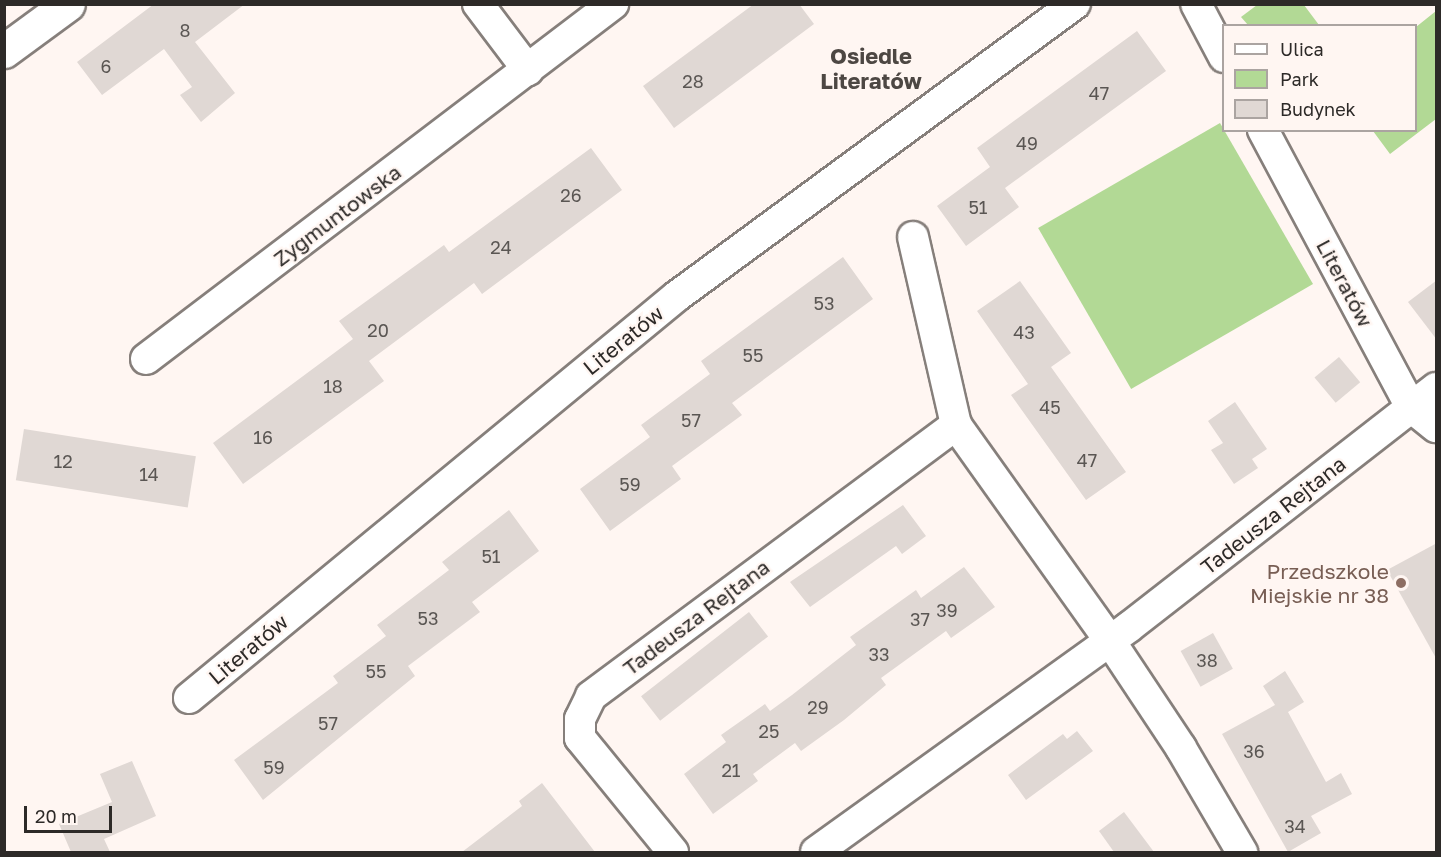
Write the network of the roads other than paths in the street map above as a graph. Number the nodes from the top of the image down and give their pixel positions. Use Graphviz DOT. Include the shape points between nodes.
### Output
graph roads {
  1 [pos="68,4"];
  2 [pos="478,4"];
  3 [pos="613,4"];
  4 [pos="1075,4"];
  5 [pos="1197,5"];
  6 [pos="4,51"];
  7 [pos="1222,53"];
  8 [pos="528,70"];
  9 [pos="1264,132"];
  10 [pos="913,237"];
  11 [pos="146,360"];
  12 [pos="1437,388"];
  13 [pos="1412,407"];
  14 [pos="956,425"];
  15 [pos="1437,427"];
  16 [pos="1110,641"];
  17 [pos="189,698"];
  18 [pos="673,852"];
  19 [pos="816,852"];
  20 [pos="1242,852"];
  1 -- 6 [label="street"];
  2 -- 8 [label="street"];
  3 -- 8 [label="street, Zygmuntowska"];
  4 -- 17 [label="street, Literatów" via="677,296"];
  5 -- 7 [label="street"];
  8 -- 11 [label="street, Zygmuntowska"];
  9 -- 13 [label="street, Literatów"];
  10 -- 14 [label="street"];
  12 -- 13 [label="street, Tadeusza Rejtana"];
  13 -- 15 [label="street, Literatów"];
  13 -- 16 [label="street, Tadeusza Rejtana"];
  14 -- 16 [label="street"];
  14 -- 18 [label="street, Tadeusza Rejtana" via="591,696 580,719 580,738"];
  16 -- 19 [label="street, Tadeusza Rejtana"];
  16 -- 20 [label="street" via="1181,748"];
}
